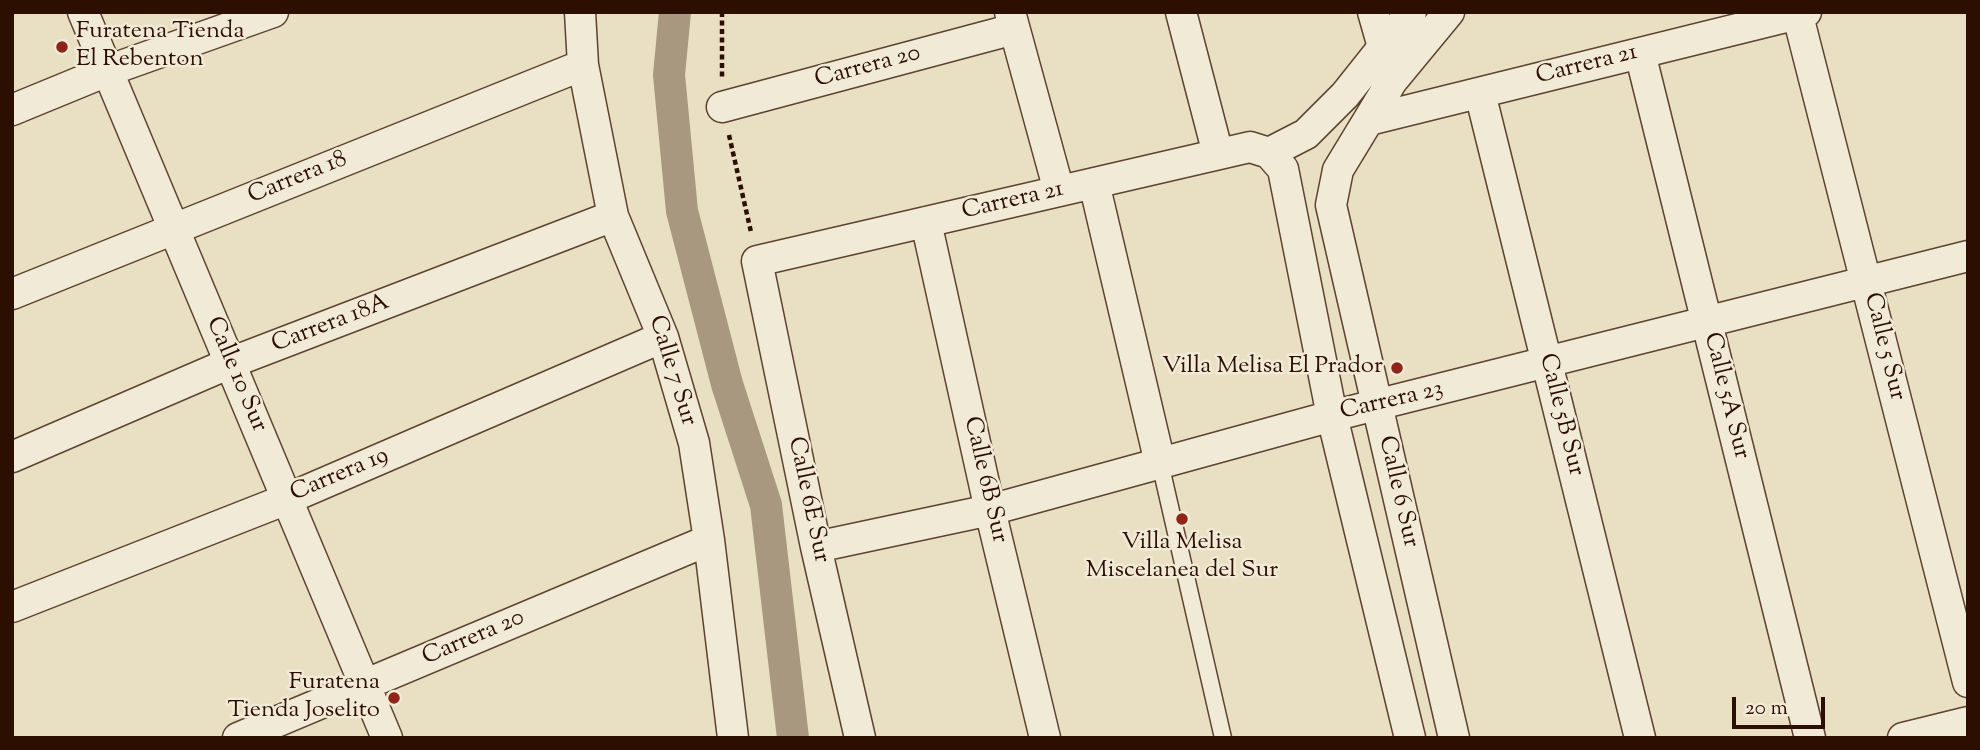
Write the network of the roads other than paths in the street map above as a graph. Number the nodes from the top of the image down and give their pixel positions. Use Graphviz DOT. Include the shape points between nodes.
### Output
graph roads {
  1 [pos="83,12"];
  2 [pos="273,12"];
  3 [pos="580,12"];
  4 [pos="1181,12"];
  5 [pos="1373,12"];
  6 [pos="1411,12"];
  7 [pos="1449,12"];
  8 [pos="1800,13"];
  9 [pos="1012,20"];
  10 [pos="1383,47"];
  11 [pos="1640,53"];
  12 [pos="583,65"];
  13 [pos="107,71"];
  14 [pos="1480,93"];
  15 [pos="722,107"];
  16 [pos="12,110"];
  17 [pos="1369,120"];
  18 [pos="1269,153"];
  19 [pos="1218,154"];
  20 [pos="1094,183"];
  21 [pos="1059,191"];
  22 [pos="613,216"];
  23 [pos="926,222"];
  24 [pos="175,229"];
  25 [pos="1968,256"];
  26 [pos="757,261"];
  27 [pos="1867,282"];
  28 [pos="12,294"];
  29 [pos="1707,323"];
  30 [pos="663,337"];
  31 [pos="230,363"];
  32 [pos="1547,363"];
  33 [pos="1377,407"];
  34 [pos="1332,416"];
  35 [pos="12,457"];
  36 [pos="1160,463"];
  37 [pos="287,499"];
  38 [pos="990,510"];
  39 [pos="709,540"];
  40 [pos="816,547"];
  41 [pos="12,607"];
  42 [pos="1968,682"];
  43 [pos="365,686"];
  44 [pos="1968,722"];
  45 [pos="727,735"];
  46 [pos="238,738"];
  47 [pos="387,738"];
  48 [pos="860,738"];
  49 [pos="1045,738"];
  50 [pos="1223,738"];
  51 [pos="1410,738"];
  52 [pos="1454,738"];
  53 [pos="1640,738"];
  54 [pos="1810,738"];
  55 [pos="1903,738"];
  1 -- 13 [label="street, Calle 10 Sur"];
  2 -- 13 [label="street"];
  3 -- 12 [label="street, Calle 7 Sur"];
  4 -- 19 [label="street"];
  5 -- 10 [label="street"];
  6 -- 10 [label="street"];
  7 -- 17 [label="street" via="1392,81"];
  8 -- 11 [label="street, Carrera 21"];
  8 -- 27 [label="street, Calle 5 Sur"];
  9 -- 15 [label="street, Carrera 20"];
  9 -- 21 [label="street"];
  10 -- 18 [label="street" via="1306,134"];
  11 -- 14 [label="street, Carrera 21"];
  11 -- 29 [label="street, Calle 5A Sur"];
  12 -- 22 [label="street, Calle 7 Sur"];
  12 -- 24 [label="street, Carrera 18"];
  13 -- 16 [label="street"];
  13 -- 24 [label="street, Calle 10 Sur"];
  14 -- 17 [label="street, Carrera 21"];
  14 -- 32 [label="street, Calle 5B Sur"];
  17 -- 33 [label="street, Calle 6 Sur" via="1338,170 1331,205"];
  18 -- 19 [label="street, Carrera 21" via="1250,147"];
  18 -- 34 [label="street" via="1283,169"];
  19 -- 20 [label="street, Carrera 21"];
  20 -- 21 [label="street, Carrera 21"];
  20 -- 36 [label="street"];
  21 -- 23 [label="street, Carrera 21"];
  22 -- 30 [label="street, Calle 7 Sur"];
  22 -- 31 [label="street, Carrera 18A"];
  23 -- 26 [label="street, Carrera 21"];
  23 -- 38 [label="street, Calle 6B Sur"];
  24 -- 28 [label="street, Carrera 18"];
  24 -- 31 [label="street, Calle 10 Sur"];
  25 -- 27 [label="street, Carrera 23"];
  26 -- 40 [label="street, Calle 6E Sur"];
  27 -- 29 [label="street, Carrera 23"];
  27 -- 42 [label="street, Calle 5 Sur"];
  29 -- 32 [label="street, Carrera 23"];
  29 -- 54 [label="street, Calle 5A Sur"];
  30 -- 37 [label="street, Carrera 19"];
  30 -- 39 [label="street, Calle 7 Sur" via="694,443"];
  31 -- 35 [label="street, Carrera 18A"];
  31 -- 37 [label="street, Calle 10 Sur"];
  32 -- 33 [label="street, Carrera 23"];
  32 -- 53 [label="street, Calle 5B Sur"];
  33 -- 34 [label="street, Carrera 23"];
  33 -- 52 [label="street, Calle 6 Sur"];
  34 -- 36 [label="street, Carrera 23"];
  34 -- 51 [label="street"];
  36 -- 38 [label="street, Carrera 23"];
  36 -- 50 [label="lane"];
  37 -- 41 [label="street, Carrera 19"];
  37 -- 43 [label="street, Calle 10 Sur"];
  38 -- 40 [label="street, Carrera 23"];
  38 -- 49 [label="street, Calle 6B Sur"];
  39 -- 43 [label="street, Carrera 20"];
  39 -- 45 [label="street, Calle 7 Sur"];
  40 -- 48 [label="street, Calle 6E Sur"];
  43 -- 46 [label="street, Carrera 20"];
  43 -- 47 [label="street, Calle 10 Sur"];
  44 -- 55 [label="street"];
}
